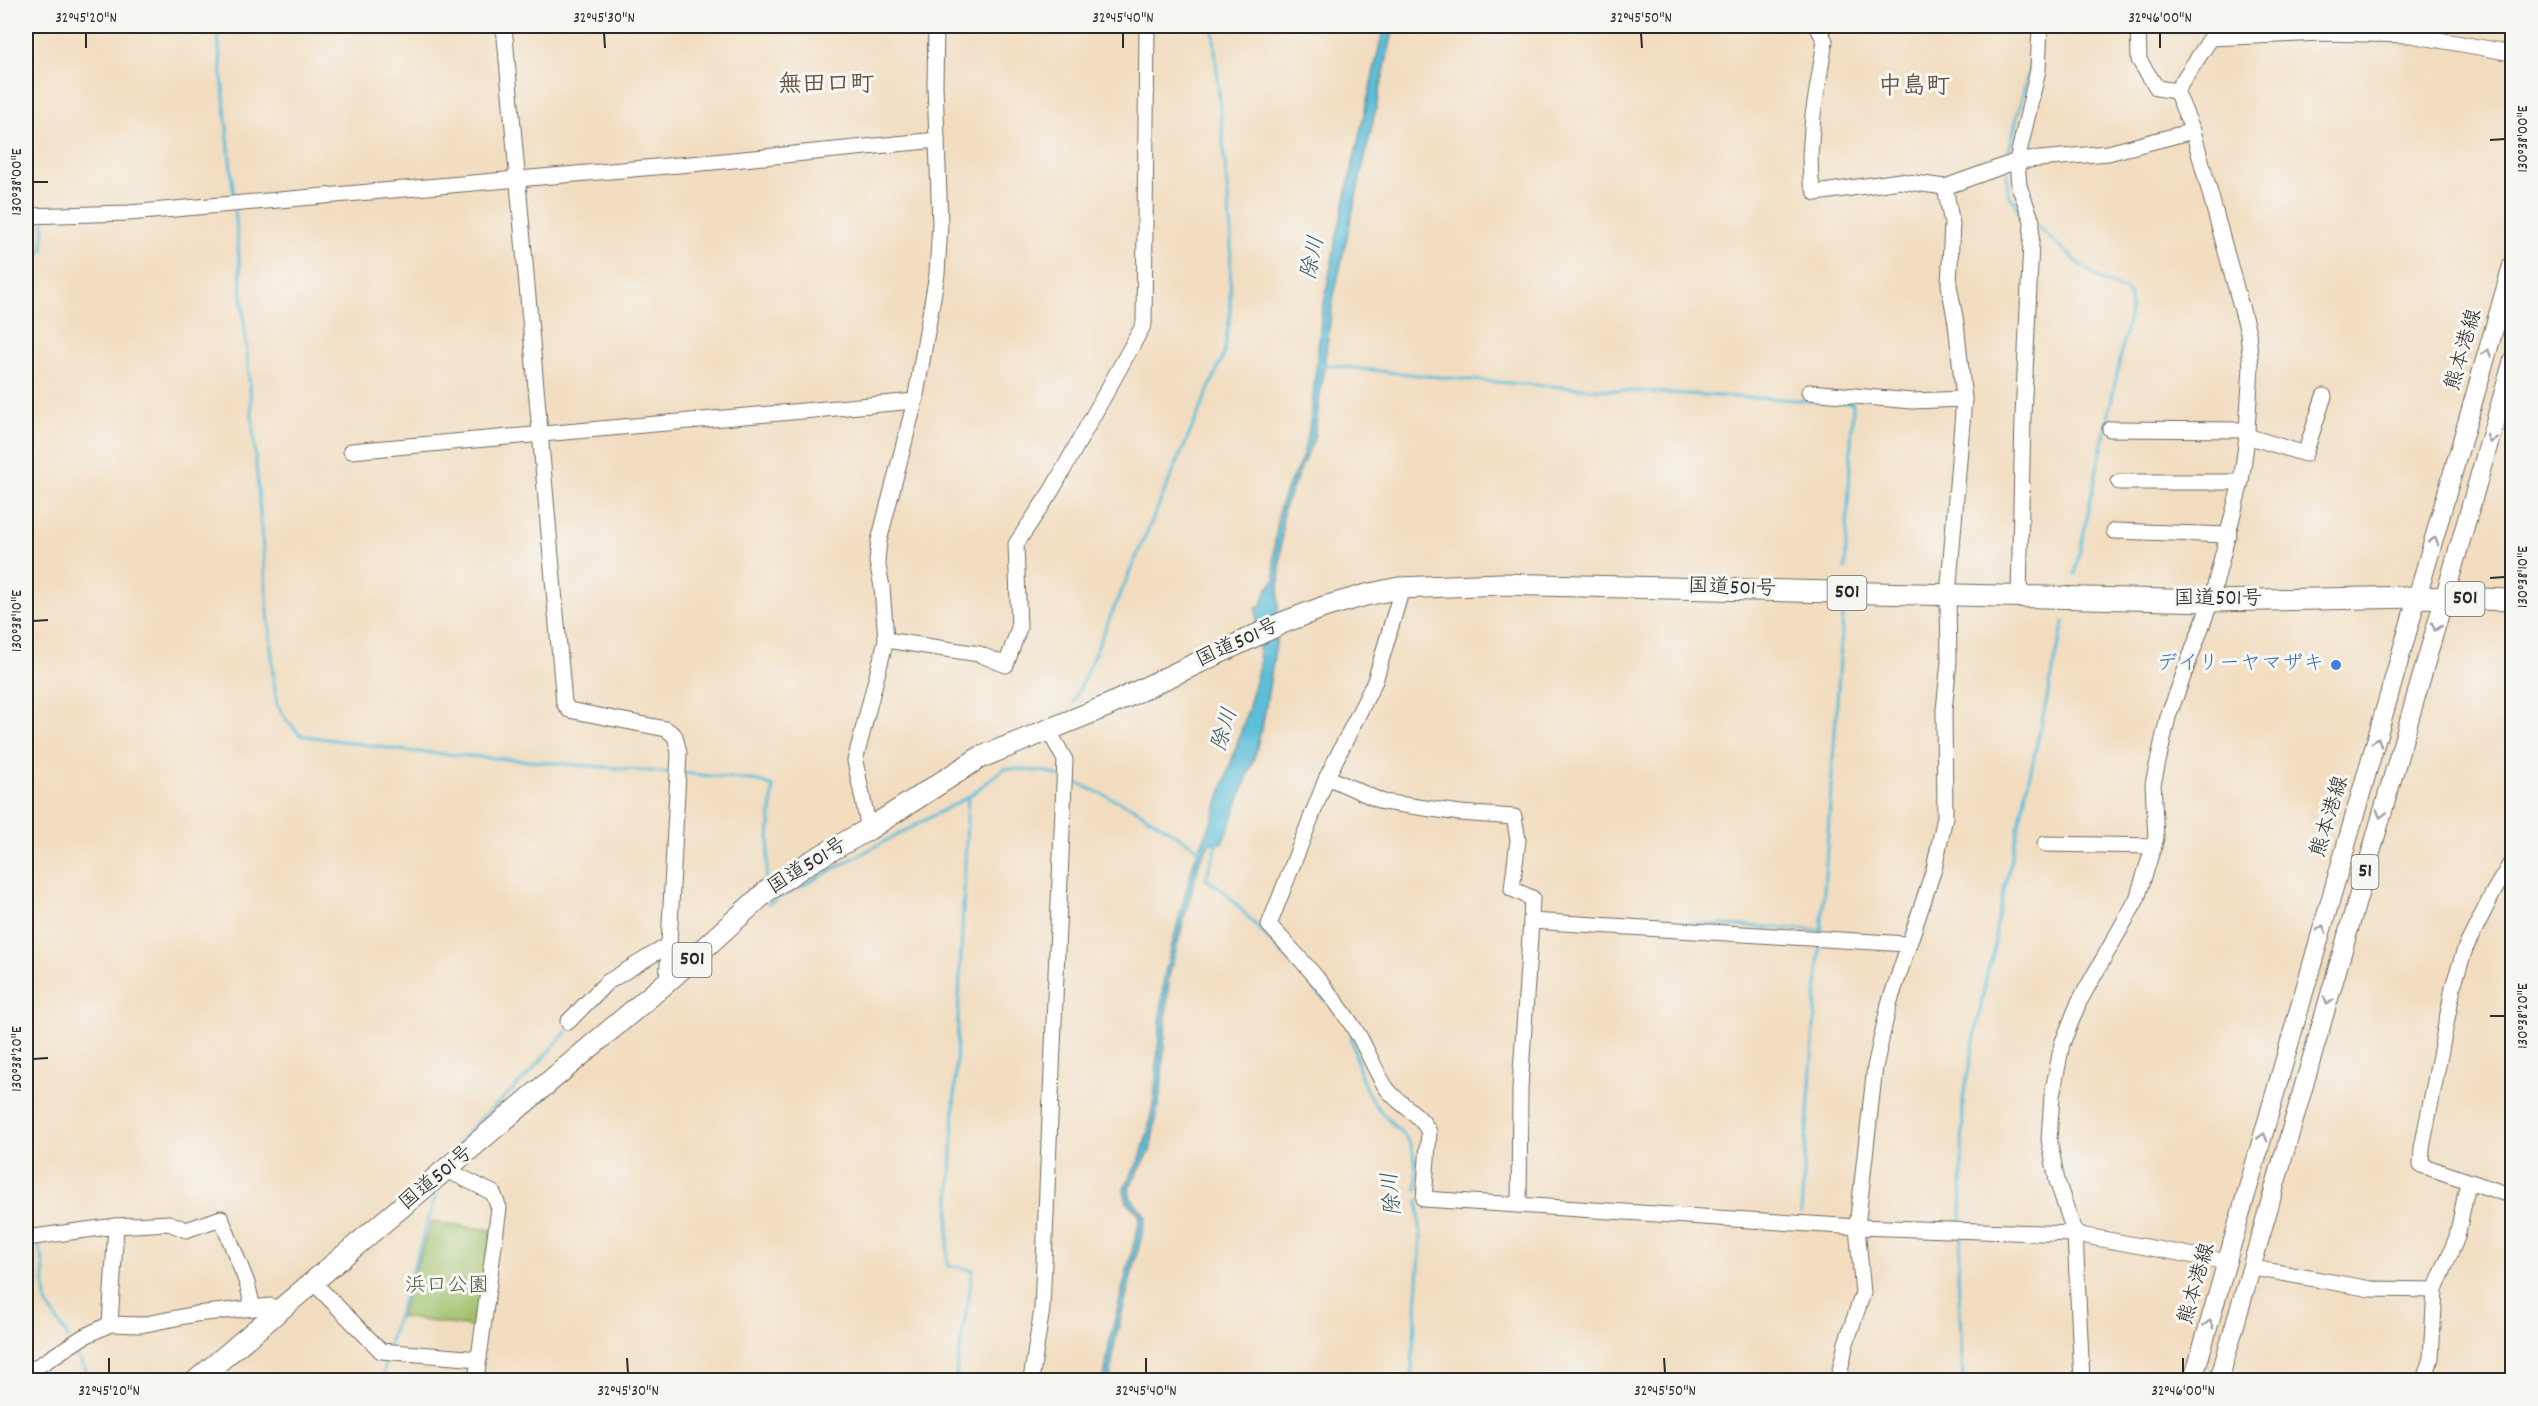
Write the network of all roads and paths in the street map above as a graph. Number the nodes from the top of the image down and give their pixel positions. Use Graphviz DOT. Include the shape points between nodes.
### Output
graph roads {
  1 [pos="504,26"];
  2 [pos="936,26"];
  3 [pos="1147,26"];
  4 [pos="1817,26"];
  5 [pos="2040,26"];
  6 [pos="2138,26"];
  7 [pos="2322,29"];
  8 [pos="2512,52"];
  9 [pos="2176,91"];
  10 [pos="2193,131"];
  11 [pos="937,140"];
  12 [pos="2017,161"];
  13 [pos="519,179"];
  14 [pos="1945,187"];
  15 [pos="26,216"];
  16 [pos="2512,266"];
  17 [pos="2512,363"];
  18 [pos="1809,392"];
  19 [pos="2324,396"];
  20 [pos="2474,398"];
  21 [pos="1964,399"];
  22 [pos="915,401"];
  23 [pos="2500,406"];
  24 [pos="2110,429"];
  25 [pos="2247,433"];
  26 [pos="541,435"];
  27 [pos="351,451"];
  28 [pos="2119,482"];
  29 [pos="2241,482"];
  30 [pos="2114,531"];
  31 [pos="2229,535"];
  32 [pos="1399,588"];
  33 [pos="1948,596"];
  34 [pos="2019,596"];
  35 [pos="2418,597"];
  36 [pos="2445,599"];
  37 [pos="2512,600"];
  38 [pos="2211,601"];
  39 [pos="886,640"];
  40 [pos="1048,729"];
  41 [pos="1327,777"];
  42 [pos="869,829"];
  43 [pos="2045,844"];
  44 [pos="2154,846"];
  45 [pos="2512,861"];
  46 [pos="1531,921"];
  47 [pos="670,944"];
  48 [pos="1907,944"];
  49 [pos="667,982"];
  50 [pos="567,1022"];
  51 [pos="447,1170"];
  52 [pos="2468,1182"];
  53 [pos="2512,1196"];
  54 [pos="1519,1205"];
  55 [pos="116,1226"];
  56 [pos="1857,1227"];
  57 [pos="2075,1234"];
  58 [pos="26,1238"];
  59 [pos="2228,1262"];
  60 [pos="2253,1268"];
  61 [pos="314,1283"];
  62 [pos="2435,1290"];
  63 [pos="254,1308"];
  64 [pos="282,1309"];
  65 [pos="110,1324"];
  66 [pos="479,1359"];
  67 [pos="26,1374"];
  68 [pos="197,1380"];
  69 [pos="476,1380"];
  70 [pos="1031,1380"];
  71 [pos="1838,1380"];
  72 [pos="2082,1380"];
  73 [pos="2193,1380"];
  74 [pos="2219,1380"];
  75 [pos="2424,1380"];
  1 -- 13 [label="street"];
  2 -- 11 [label="street"];
  3 -- 39 [label="street" via="1144,324 1052,490 1016,544 1019,628 1006,665 979,654"];
  4 -- 14 [label="street" via="1825,40 1810,156 1811,182 1816,193 1900,182"];
  5 -- 12 [label="street" via="2038,70"];
  6 -- 9 [label="street" via="2139,60 2148,76 2157,88"];
  7 -- 8 [label="street" via="2411,35"];
  7 -- 9 [label="street" via="2211,38"];
  9 -- 10 [label="street"];
  10 -- 12 [label="street" via="2108,153"];
  10 -- 25 [label="street" via="2248,332 2251,367"];
  11 -- 13 [label="street"];
  11 -- 22 [label="street" via="937,274"];
  12 -- 14 [label="street"];
  12 -- 34 [label="street" via="2019,186 2032,221"];
  13 -- 15 [label="street" via="129,213"];
  13 -- 26 [label="street"];
  14 -- 21 [label="street" via="1952,224 1949,285"];
  20 -- 16 [label="main road, 熊本港線 / 51, one-way"];
  17 -- 23 [label="main road, 51"];
  18 -- 21 [label="street" via="1912,401"];
  19 -- 25 [label="street" via="2305,454"];
  20 -- 23 [label="main road"];
  35 -- 20 [label="main road, 熊本港線 / 51, one-way"];
  21 -- 33 [label="street"];
  22 -- 26 [label="street"];
  22 -- 39 [label="street" via="879,541 877,561"];
  23 -- 36 [label="main road, 51, one-way"];
  24 -- 25 [label="street"];
  25 -- 29 [label="street"];
  26 -- 27 [label="street"];
  26 -- 47 [label="street" via="564,703 569,710 666,729 675,736 679,753"];
  28 -- 29 [label="street"];
  29 -- 31 [label="street"];
  30 -- 31 [label="street"];
  31 -- 38 [label="street"];
  32 -- 33 [label="highway, 国道501号 / 501" via="1501,584"];
  32 -- 40 [label="highway, 国道501号 / 501" via="1335,604 1282,623 1107,706"];
  32 -- 41 [label="street" via="1374,681"];
  33 -- 34 [label="highway, 国道501号 / 501"];
  33 -- 48 [label="street" via="1945,817 1934,869"];
  34 -- 38 [label="highway, 国道501号 / 501"];
  35 -- 36 [label="highway, 国道501号 / 501"];
  35 -- 38 [label="highway, 国道501号 / 501"];
  59 -- 35 [label="main road, 熊本港線 / 51, one-way"];
  36 -- 37 [label="highway, 国道501号 / 501"];
  36 -- 60 [label="main road, 51, one-way"];
  38 -- 44 [label="street" via="2168,717 2153,784"];
  39 -- 42 [label="street" via="855,761"];
  40 -- 42 [label="highway, 国道501号 / 501" via="979,758"];
  40 -- 70 [label="street" via="1065,760 1042,1309"];
  41 -- 46 [label="street" via="1383,802 1514,817 1518,840 1512,889 1532,898"];
  41 -- 54 [label="street" via="1269,925 1314,972 1338,1005 1386,1088 1425,1124 1429,1132 1424,1199"];
  42 -- 49 [label="highway, 国道501号 / 501" via="768,890"];
  43 -- 44 [label="street"];
  44 -- 57 [label="street" via="2137,899 2079,1002 2062,1044 2049,1139"];
  45 -- 52 [label="street" via="2465,949 2454,983 2422,1148 2421,1165"];
  46 -- 48 [label="street"];
  46 -- 54 [label="street" via="1520,1088"];
  47 -- 49 [label="street"];
  47 -- 50 [label="street" via="606,983"];
  48 -- 56 [label="street" via="1875,1067"];
  49 -- 51 [label="highway, 国道501号 / 501"];
  51 -- 61 [label="highway, 国道501号 / 501"];
  51 -- 66 [label="street" via="493,1193 500,1208"];
  52 -- 53 [label="street"];
  52 -- 62 [label="street" via="2457,1237"];
  54 -- 56 [label="street"];
  55 -- 58 [label="street"];
  55 -- 63 [label="street" via="169,1223 186,1230 221,1218"];
  55 -- 65 [label="street"];
  56 -- 57 [label="street"];
  56 -- 71 [label="street" via="1863,1293"];
  57 -- 59 [label="street"];
  57 -- 72 [label="street"];
  73 -- 59 [label="main road, 熊本港線 / 51, one-way"];
  60 -- 62 [label="street" via="2372,1289"];
  60 -- 74 [label="main road, 51"];
  61 -- 64 [label="highway, 国道501号 / 501"];
  61 -- 66 [label="street" via="381,1351"];
  62 -- 75 [label="street" via="2431,1358"];
  63 -- 64 [label="street"];
  63 -- 65 [label="street" via="141,1325"];
  64 -- 68 [label="highway, 国道501号 / 501"];
  65 -- 67 [label="street"];
  66 -- 69 [label="street"];
}
